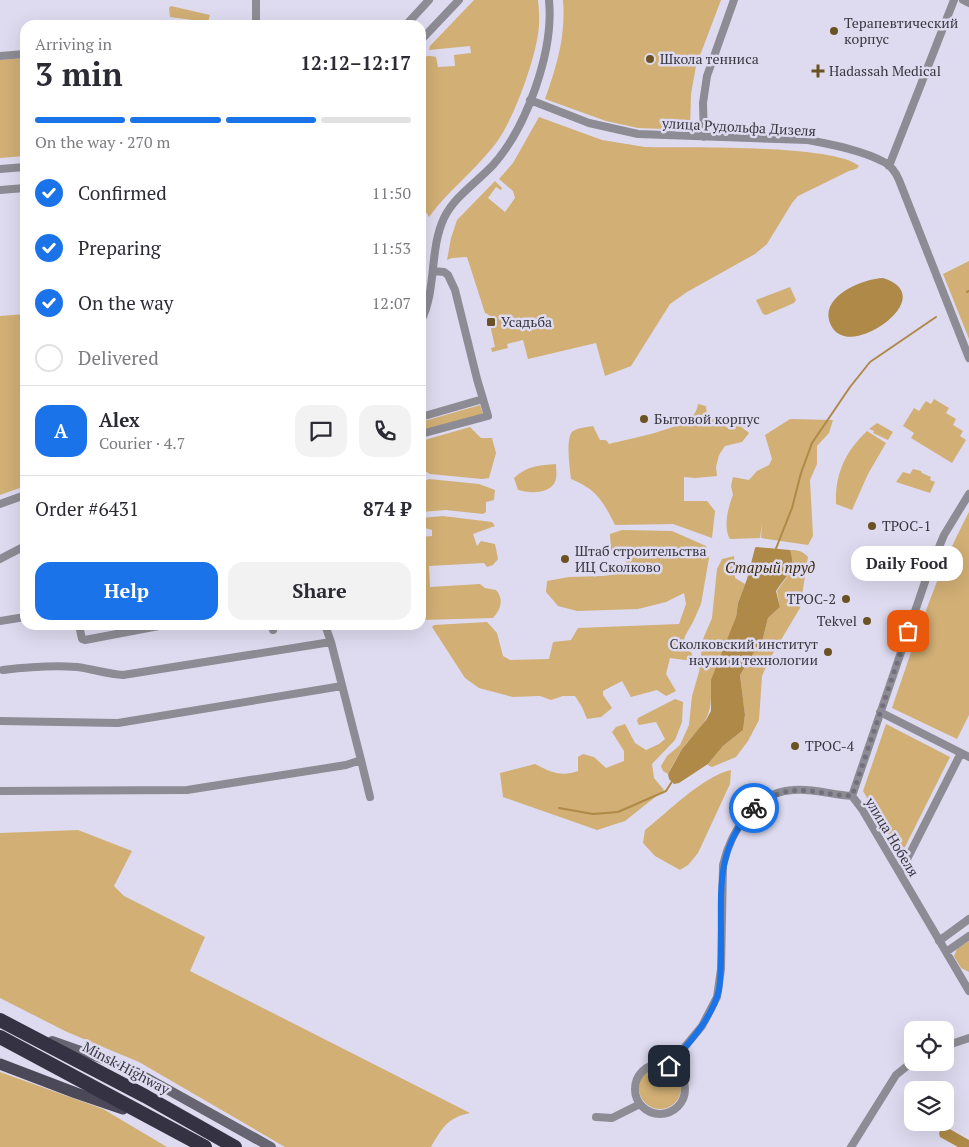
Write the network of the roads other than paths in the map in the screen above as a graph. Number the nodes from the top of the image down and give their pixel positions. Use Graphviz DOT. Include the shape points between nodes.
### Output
graph roads {
  1 [pos="256,0"];
  2 [pos="429,0"];
  3 [pos="459,0"];
  4 [pos="549,0"];
  5 [pos="734,0"];
  6 [pos="954,0"];
  7 [pos="963,0"];
  8 [pos="969,3"];
  9 [pos="256,20"];
  10 [pos="411,20"];
  11 [pos="426,35"];
  12 [pos="20,54"];
  13 [pos="0,56"];
  14 [pos="530,100"];
  15 [pos="704,136"];
  16 [pos="889,166"];
  17 [pos="20,167"];
  18 [pos="0,169"];
  19 [pos="20,188"];
  20 [pos="0,190"];
  21 [pos="434,271"];
  22 [pos="426,307"];
  23 [pos="969,358"];
  24 [pos="483,399"];
  25 [pos="426,416"];
  26 [pos="426,433"];
  27 [pos="969,494"];
  28 [pos="20,497"];
  29 [pos="0,504"];
  30 [pos="20,549"];
  31 [pos="0,559"];
  32 [pos="20,618"];
  33 [pos="0,621"];
  34 [pos="79,630"];
  35 [pos="138,630"];
  36 [pos="327,630"];
  37 [pos="331,642"];
  38 [pos="4,670"];
  39 [pos="342,686"];
  40 [pos="880,712"];
  41 [pos="0,721"];
  42 [pos="961,753"];
  43 [pos="969,757"];
  44 [pos="361,760"];
  45 [pos="0,791"];
  46 [pos="852,796"];
  47 [pos="370,797"];
  48 [pos="900,873"];
  49 [pos="969,919"];
  50 [pos="969,936"];
  51 [pos="939,940"];
  52 [pos="946,952"];
  53 [pos="968,986"];
  54 [pos="0,1020"];
  55 [pos="16,1028"];
  56 [pos="0,1036"];
  57 [pos="969,1038"];
  58 [pos="954,1043"];
  59 [pos="0,1064"];
  60 [pos="669,1066"];
  61 [pos="904,1068"];
  62 [pos="640,1104"];
  63 [pos="596,1117"];
  64 [pos="181,1133"];
  65 [pos="205,1147"];
  66 [pos="235,1147"];
  67 [pos="271,1147"];
  68 [pos="851,1147"];
  1 -- 9 [label="street"];
  2 -- 10 [label="street"];
  3 -- 11 [label="street"];
  4 -- 14 [label="street" via="546,49"];
  5 -- 15 [label="street" via="707,76 703,104"];
  6 -- 16 [label="street"];
  7 -- 8 [label="street"];
  12 -- 13 [label="street"];
  14 -- 15 [label="street, улица Рудольфа Дизеля" via="588,123 624,132"];
  14 -- 21 [label="street" via="503,153 446,213 437,242"];
  15 -- 16 [label="street, улица Рудольфа Дизеля" via="808,140 869,156"];
  16 -- 23 [label="street" via="900,180"];
  17 -- 18 [label="street"];
  19 -- 20 [label="street"];
  21 -- 22 [label="street"];
  21 -- 24 [label="street" via="448,275 455,290"];
  24 -- 25 [label="street"];
  24 -- 26 [label="street" via="488,416"];
  27 -- 40 [label="street, улица Нобеля" via="935,555"];
  28 -- 29 [label="street"];
  30 -- 31 [label="street"];
  32 -- 33 [label="street"];
  34 -- 35 [label="street" via="85,640"];
  36 -- 37 [label="street"];
  37 -- 38 [label="street" via="123,675 50,666"];
  37 -- 39 [label="street"];
  39 -- 41 [label="street" via="118,723"];
  39 -- 44 [label="street"];
  40 -- 42 [label="street"];
  40 -- 46 [label="street, улица Нобеля"];
  42 -- 43 [label="street"];
  42 -- 48 [label="street"];
  44 -- 45 [label="street" via="187,790"];
  44 -- 47 [label="street"];
  46 -- 48 [label="street, улица Нобеля"];
  46 -- 60 [label="street" via="791,790 760,803 739,826 723,865 721,969 717,997 702,1026"];
  48 -- 51 [label="street, улица Нобеля"];
  49 -- 51 [label="street"];
  50 -- 52 [label="street"];
  51 -- 52 [label="street, улица Нобеля"];
  52 -- 53 [label="street, улица Нобеля"];
  54 -- 55 [label="highway, Minsk Highway"];
  55 -- 66 [label="highway, Minsk Highway"];
  55 -- 67 [label="main road" via="138,1073"];
  56 -- 64 [label="highway"];
  57 -- 58 [label="street"];
  59 -- 64 [label="main road"];
  60 -- 62 [label="street" via="655,1065 643,1071 635,1091"];
  60 -- 62 [label="street" via="678,1072 684,1084 680,1105 660,1114 652,1113"];
  61 -- 68 [label="street" via="896,1075"];
  62 -- 63 [label="street" via="612,1118"];
  64 -- 65 [label="highway"];
}
